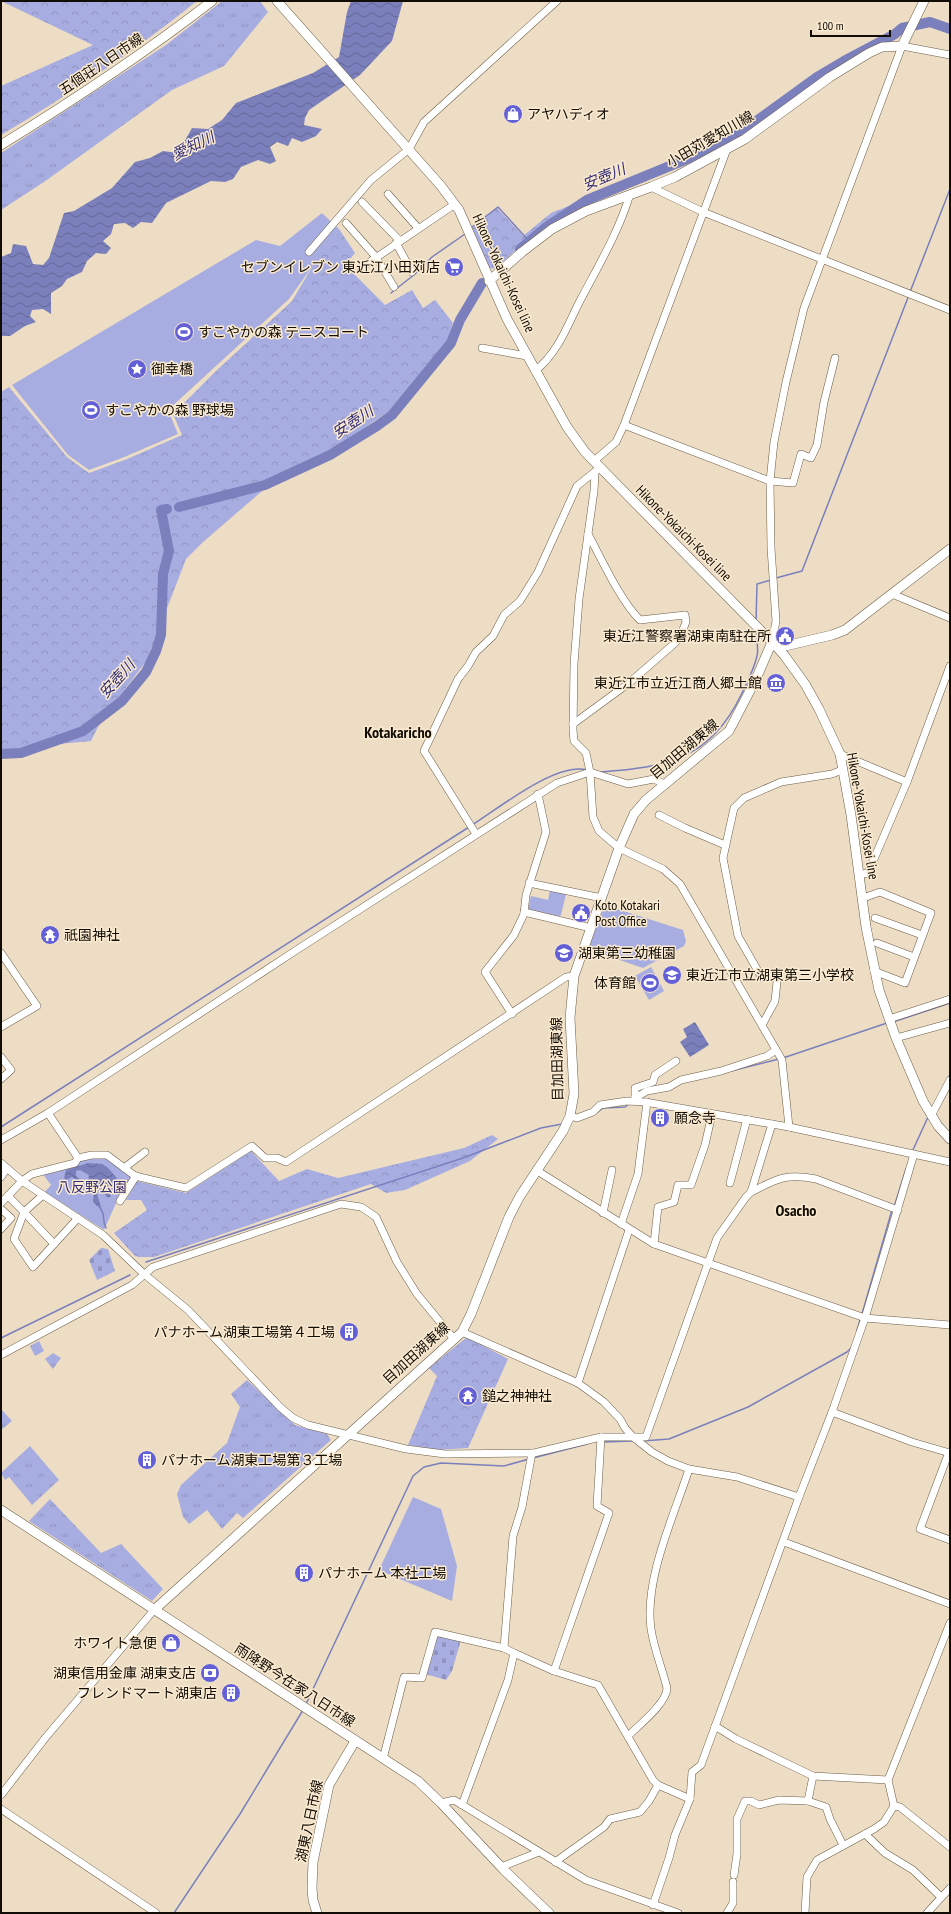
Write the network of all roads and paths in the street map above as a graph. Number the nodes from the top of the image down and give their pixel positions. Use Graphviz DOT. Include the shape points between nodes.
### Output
graph roads {
  1 [pos="212,1"];
  2 [pos="278,1"];
  3 [pos="557,1"];
  4 [pos="924,1"];
  5 [pos="902,46"];
  6 [pos="950,55"];
  7 [pos="1,145"];
  8 [pos="409,149"];
  9 [pos="727,149"];
  10 [pos="651,187"];
  11 [pos="388,194"];
  12 [pos="630,194"];
  13 [pos="362,202"];
  14 [pos="455,204"];
  15 [pos="703,212"];
  16 [pos="346,223"];
  17 [pos="418,228"];
  18 [pos="398,242"];
  19 [pos="309,252"];
  20 [pos="376,257"];
  21 [pos="822,260"];
  22 [pos="361,268"];
  23 [pos="412,272"];
  24 [pos="489,281"];
  25 [pos="394,287"];
  26 [pos="950,310"];
  27 [pos="482,348"];
  28 [pos="527,356"];
  29 [pos="836,358"];
  30 [pos="536,371"];
  31 [pos="624,425"];
  32 [pos="596,467"];
  33 [pos="770,481"];
  34 [pos="588,534"];
  35 [pos="950,550"];
  36 [pos="892,594"];
  37 [pos="950,618"];
  38 [pos="772,642"];
  39 [pos="950,666"];
  40 [pos="573,724"];
  41 [pos="840,754"];
  42 [pos="842,770"];
  43 [pos="590,772"];
  44 [pos="907,782"];
  45 [pos="664,784"];
  46 [pos="538,794"];
  47 [pos="659,815"];
  48 [pos="476,834"];
  49 [pos="725,845"];
  50 [pos="619,848"];
  51 [pos="859,875"];
  52 [pos="529,883"];
  53 [pos="602,898"];
  54 [pos="863,898"];
  55 [pos="524,912"];
  56 [pos="875,918"];
  57 [pos="591,928"];
  58 [pos="922,935"];
  59 [pos="877,943"];
  60 [pos="1,953"];
  61 [pos="914,957"];
  62 [pos="874,971"];
  63 [pos="574,976"];
  64 [pos="950,999"];
  65 [pos="512,1014"];
  66 [pos="889,1020"];
  67 [pos="950,1023"];
  68 [pos="762,1024"];
  69 [pos="1,1027"];
  70 [pos="896,1038"];
  71 [pos="776,1050"];
  72 [pos="1,1057"];
  73 [pos="676,1061"];
  74 [pos="1,1079"];
  75 [pos="950,1080"];
  76 [pos="634,1098"];
  77 [pos="646,1102"];
  78 [pos="48,1113"];
  79 [pos="712,1114"];
  80 [pos="570,1116"];
  81 [pos="931,1116"];
  82 [pos="747,1120"];
  83 [pos="772,1124"];
  84 [pos="789,1127"];
  85 [pos="950,1139"];
  86 [pos="1,1140"];
  87 [pos="145,1152"];
  88 [pos="914,1154"];
  89 [pos="78,1158"];
  90 [pos="950,1162"];
  91 [pos="1,1163"];
  92 [pos="7,1168"];
  93 [pos="124,1168"];
  94 [pos="536,1170"];
  95 [pos="612,1170"];
  96 [pos="136,1176"];
  97 [pos="1,1177"];
  98 [pos="22,1181"];
  99 [pos="730,1182"];
  100 [pos="751,1192"];
  101 [pos="43,1195"];
  102 [pos="8,1196"];
  103 [pos="120,1201"];
  104 [pos="1,1203"];
  105 [pos="1,1209"];
  106 [pos="898,1210"];
  107 [pos="24,1212"];
  108 [pos="603,1213"];
  109 [pos="78,1218"];
  110 [pos="621,1224"];
  111 [pos="1,1229"];
  112 [pos="629,1230"];
  113 [pos="54,1244"];
  114 [pos="654,1244"];
  115 [pos="709,1264"];
  116 [pos="144,1274"];
  117 [pos="865,1318"];
  118 [pos="950,1325"];
  119 [pos="462,1332"];
  120 [pos="454,1339"];
  121 [pos="1,1355"];
  122 [pos="578,1383"];
  123 [pos="832,1412"];
  124 [pos="347,1435"];
  125 [pos="633,1436"];
  126 [pos="600,1440"];
  127 [pos="949,1452"];
  128 [pos="532,1453"];
  129 [pos="689,1469"];
  130 [pos="799,1497"];
  131 [pos="1,1510"];
  132 [pos="950,1540"];
  133 [pos="784,1542"];
  134 [pos="950,1604"];
  135 [pos="154,1610"];
  136 [pos="950,1623"];
  137 [pos="504,1648"];
  138 [pos="514,1653"];
  139 [pos="554,1671"];
  140 [pos="715,1726"];
  141 [pos="628,1736"];
  142 [pos="355,1741"];
  143 [pos="383,1759"];
  144 [pos="813,1776"];
  145 [pos="888,1780"];
  146 [pos="658,1785"];
  147 [pos="1,1795"];
  148 [pos="690,1798"];
  149 [pos="808,1801"];
  150 [pos="441,1803"];
  151 [pos="462,1805"];
  152 [pos="894,1806"];
  153 [pos="1,1809"];
  154 [pos="865,1834"];
  155 [pos="843,1845"];
  156 [pos="950,1847"];
  157 [pos="539,1852"];
  158 [pos="555,1862"];
  159 [pos="501,1867"];
  160 [pos="950,1888"];
  161 [pos="941,1897"];
  162 [pos="653,1904"];
  163 [pos="156,1913"];
  164 [pos="317,1913"];
  165 [pos="549,1913"];
  166 [pos="678,1913"];
  167 [pos="727,1913"];
  168 [pos="804,1913"];
  169 [pos="927,1913"];
  1 -- 7 [label="main road, 五個荘八日市線" via="164,38"];
  2 -- 8 [label="main road, Hikone-Yokaichi-Kosei line"];
  3 -- 8 [label="street" via="424,122"];
  4 -- 5 [label="main road"];
  5 -- 6 [label="street"];
  5 -- 9 [label="main road, 小田苅愛知川線" via="882,47 869,53"];
  5 -- 21 [label="street"];
  8 -- 14 [label="main road, Hikone-Yokaichi-Kosei line"];
  8 -- 19 [label="street" via="371,180"];
  9 -- 10 [label="main road, 小田苅愛知川線"];
  9 -- 15 [label="street"];
  10 -- 12 [label="main road, 小田苅愛知川線"];
  10 -- 15 [label="street"];
  11 -- 17 [label="street"];
  12 -- 24 [label="main road, 小田苅愛知川線" via="586,211 552,229"];
  12 -- 30 [label="street" via="616,231 565,333 556,349"];
  13 -- 18 [label="street"];
  14 -- 17 [label="street"];
  14 -- 24 [label="main road, Hikone-Yokaichi-Kosei line"];
  15 -- 21 [label="street"];
  15 -- 31 [label="street"];
  16 -- 20 [label="street"];
  17 -- 18 [label="street"];
  18 -- 20 [label="street"];
  18 -- 23 [label="street"];
  20 -- 22 [label="street"];
  20 -- 25 [label="street"];
  21 -- 26 [label="street"];
  21 -- 33 [label="street" via="804,308 789,367 774,442"];
  24 -- 28 [label="main road, Hikone-Yokaichi-Kosei line"];
  27 -- 28 [label="street"];
  28 -- 30 [label="main road, Hikone-Yokaichi-Kosei line"];
  29 -- 33 [label="street" via="824,402 817,444 811,458 801,454 793,483"];
  30 -- 32 [label="main road, Hikone-Yokaichi-Kosei line" via="567,427"];
  31 -- 32 [label="street" via="616,442"];
  31 -- 33 [label="street"];
  32 -- 34 [label="street"];
  32 -- 38 [label="main road, Hikone-Yokaichi-Kosei line"];
  32 -- 48 [label="street" via="577,486 538,572 520,601 504,615 493,636 476,652 458,679 424,751"];
  33 -- 38 [label="street" via="776,621"];
  34 -- 40 [label="street" via="579,599"];
  34 -- 40 [label="street" via="613,580 640,620 685,615 686,622 680,638 659,658"];
  35 -- 36 [label="main road"];
  36 -- 37 [label="street"];
  36 -- 38 [label="main road" via="845,630 782,647"];
  38 -- 41 [label="main road, Hikone-Yokaichi-Kosei line" via="805,684"];
  38 -- 45 [label="main road, 目加田湖東線" via="729,731"];
  39 -- 44 [label="street"];
  40 -- 43 [label="street" via="574,741 586,754"];
  41 -- 42 [label="main road, Hikone-Yokaichi-Kosei line"];
  41 -- 44 [label="street"];
  42 -- 49 [label="street" via="781,782 744,798 734,808"];
  42 -- 51 [label="main road, Hikone-Yokaichi-Kosei line"];
  43 -- 45 [label="street" via="628,784 654,779"];
  43 -- 46 [label="street" via="569,778"];
  43 -- 50 [label="street" via="595,825"];
  44 -- 51 [label="street" via="868,873"];
  45 -- 50 [label="main road, 目加田湖東線" via="634,814"];
  46 -- 48 [label="street"];
  46 -- 52 [label="street" via="546,832"];
  47 -- 49 [label="street"];
  48 -- 78 [label="street"];
  49 -- 68 [label="street" via="723,858 738,936 762,978 778,972 775,1001"];
  50 -- 53 [label="main road, 目加田湖東線"];
  50 -- 68 [label="street" via="663,869 680,884"];
  51 -- 54 [label="main road, Hikone-Yokaichi-Kosei line"];
  52 -- 53 [label="street"];
  52 -- 55 [label="street"];
  53 -- 57 [label="main road, 目加田湖東線"];
  54 -- 58 [label="street" via="880,892 931,913"];
  54 -- 62 [label="main road, Hikone-Yokaichi-Kosei line"];
  55 -- 57 [label="street"];
  55 -- 65 [label="street" via="514,935 485,972"];
  56 -- 58 [label="street"];
  57 -- 63 [label="main road, 目加田湖東線"];
  58 -- 61 [label="street"];
  59 -- 61 [label="street"];
  60 -- 69 [label="street" via="36,1006"];
  61 -- 62 [label="street" via="905,983"];
  62 -- 66 [label="main road, Hikone-Yokaichi-Kosei line"];
  63 -- 65 [label="street" via="566,977"];
  63 -- 80 [label="main road, 目加田湖東線" via="570,1018 574,1094"];
  64 -- 66 [label="street"];
  65 -- 96 [label="street" via="286,1162 277,1158 265,1158 252,1146 186,1188"];
  66 -- 70 [label="main road, Hikone-Yokaichi-Kosei line"];
  67 -- 70 [label="street"];
  68 -- 71 [label="street"];
  70 -- 81 [label="main road, Hikone-Yokaichi-Kosei line"];
  71 -- 76 [label="street" via="767,1056 721,1071 681,1080 669,1087 647,1091"];
  71 -- 84 [label="street" via="782,1060"];
  72 -- 74 [label="street" via="11,1070"];
  73 -- 76 [label="street" via="655,1075 653,1082 635,1088"];
  75 -- 81 [label="street"];
  76 -- 77 [label="street"];
  77 -- 79 [label="street"];
  77 -- 80 [label="street" via="627,1101 600,1105 593,1112 577,1118"];
  77 -- 110 [label="street" via="638,1174"];
  78 -- 86 [label="street"];
  78 -- 89 [label="street"];
  79 -- 82 [label="street"];
  79 -- 114 [label="street" via="705,1145 691,1185 678,1185 674,1202 658,1207"];
  80 -- 94 [label="main road, 目加田湖東線" via="563,1131"];
  81 -- 85 [label="main road, Hikone-Yokaichi-Kosei line"];
  82 -- 83 [label="street"];
  82 -- 99 [label="street"];
  83 -- 84 [label="street"];
  83 -- 100 [label="street"];
  84 -- 88 [label="street"];
  87 -- 93 [label="street"];
  88 -- 90 [label="street"];
  88 -- 106 [label="street"];
  89 -- 93 [label="street" via="107,1155"];
  89 -- 98 [label="street" via="75,1163 42,1170"];
  91 -- 92 [label="street"];
  92 -- 97 [label="street"];
  92 -- 98 [label="street"];
  93 -- 96 [label="street"];
  94 -- 108 [label="street"];
  94 -- 119 [label="main road, 目加田湖東線" via="509,1217"];
  95 -- 108 [label="street"];
  96 -- 103 [label="street"];
  98 -- 101 [label="street"];
  98 -- 102 [label="street"];
  100 -- 106 [label="street" via="778,1178 803,1176 816,1178"];
  100 -- 115 [label="street" via="717,1238"];
  101 -- 107 [label="street"];
  101 -- 109 [label="street"];
  102 -- 104 [label="street"];
  102 -- 107 [label="street"];
  105 -- 111 [label="street" via="10,1218"];
  106 -- 117 [label="street"];
  107 -- 113 [label="street"];
  107 -- 113 [label="street" via="14,1239 33,1267"];
  108 -- 110 [label="street"];
  109 -- 113 [label="street"];
  109 -- 116 [label="street" via="103,1235"];
  110 -- 112 [label="street"];
  112 -- 114 [label="street"];
  112 -- 122 [label="street"];
  114 -- 115 [label="street"];
  115 -- 117 [label="street"];
  115 -- 125 [label="street" via="646,1436"];
  116 -- 120 [label="street" via="153,1267 341,1204 362,1207 376,1217 397,1262 417,1294"];
  116 -- 121 [label="street" via="132,1285"];
  116 -- 124 [label="street" via="188,1310 293,1418 308,1425"];
  117 -- 118 [label="street"];
  117 -- 123 [label="street"];
  119 -- 120 [label="main road, 目加田湖東線"];
  119 -- 122 [label="street"];
  120 -- 124 [label="main road, 目加田湖東線"];
  122 -- 125 [label="street" via="604,1402"];
  123 -- 127 [label="street" via="912,1442"];
  123 -- 130 [label="street"];
  124 -- 128 [label="street" via="406,1450 430,1453"];
  124 -- 135 [label="main road, 目加田湖東線"];
  125 -- 126 [label="street"];
  125 -- 129 [label="street" via="652,1452"];
  126 -- 128 [label="street"];
  126 -- 139 [label="street" via="597,1506 609,1513"];
  127 -- 132 [label="street" via="920,1529"];
  128 -- 137 [label="street" via="522,1507 513,1536"];
  129 -- 130 [label="street" via="737,1477"];
  129 -- 141 [label="street" via="665,1538 652,1596 651,1628 667,1694 654,1711"];
  130 -- 133 [label="street"];
  131 -- 135 [label="main road, 雨降野今在家八日市線"];
  133 -- 134 [label="street"];
  133 -- 140 [label="street"];
  135 -- 142 [label="main road, 雨降野今在家八日市線"];
  135 -- 147 [label="street" via="46,1737"];
  136 -- 145 [label="street"];
  137 -- 138 [label="street"];
  137 -- 143 [label="street" via="435,1632 422,1678 404,1677"];
  138 -- 139 [label="street"];
  138 -- 151 [label="street" via="508,1680"];
  139 -- 141 [label="street" via="598,1685"];
  140 -- 144 [label="street" via="736,1739"];
  140 -- 148 [label="street" via="701,1765 692,1772"];
  141 -- 146 [label="street"];
  142 -- 143 [label="main road, 雨降野今在家八日市線"];
  142 -- 164 [label="main road, 湖東八日市線" via="329,1785 313,1862 312,1900"];
  143 -- 150 [label="main road, 雨降野今在家八日市線" via="418,1781"];
  144 -- 145 [label="street"];
  144 -- 149 [label="street"];
  145 -- 152 [label="street"];
  146 -- 148 [label="street"];
  146 -- 158 [label="street" via="640,1812 610,1819 604,1827"];
  148 -- 162 [label="street"];
  149 -- 155 [label="street" via="826,1807"];
  149 -- 167 [label="street" via="779,1800 759,1804 745,1801 737,1820 733,1903"];
  150 -- 151 [label="street" via="454,1800"];
  150 -- 159 [label="main road, 雨降野今在家八日市線"];
  151 -- 157 [label="street"];
  152 -- 154 [label="street" via="884,1822"];
  152 -- 156 [label="street" via="900,1807"];
  153 -- 163 [label="street"];
  154 -- 155 [label="street"];
  154 -- 161 [label="street" via="885,1853 913,1870"];
  155 -- 168 [label="street" via="817,1860 810,1870 807,1877"];
  157 -- 158 [label="street"];
  157 -- 159 [label="street"];
  158 -- 162 [label="street" via="586,1880"];
  159 -- 165 [label="main road, 雨降野今在家八日市線"];
  160 -- 161 [label="street"];
  161 -- 169 [label="street"];
  162 -- 166 [label="street"];
}
